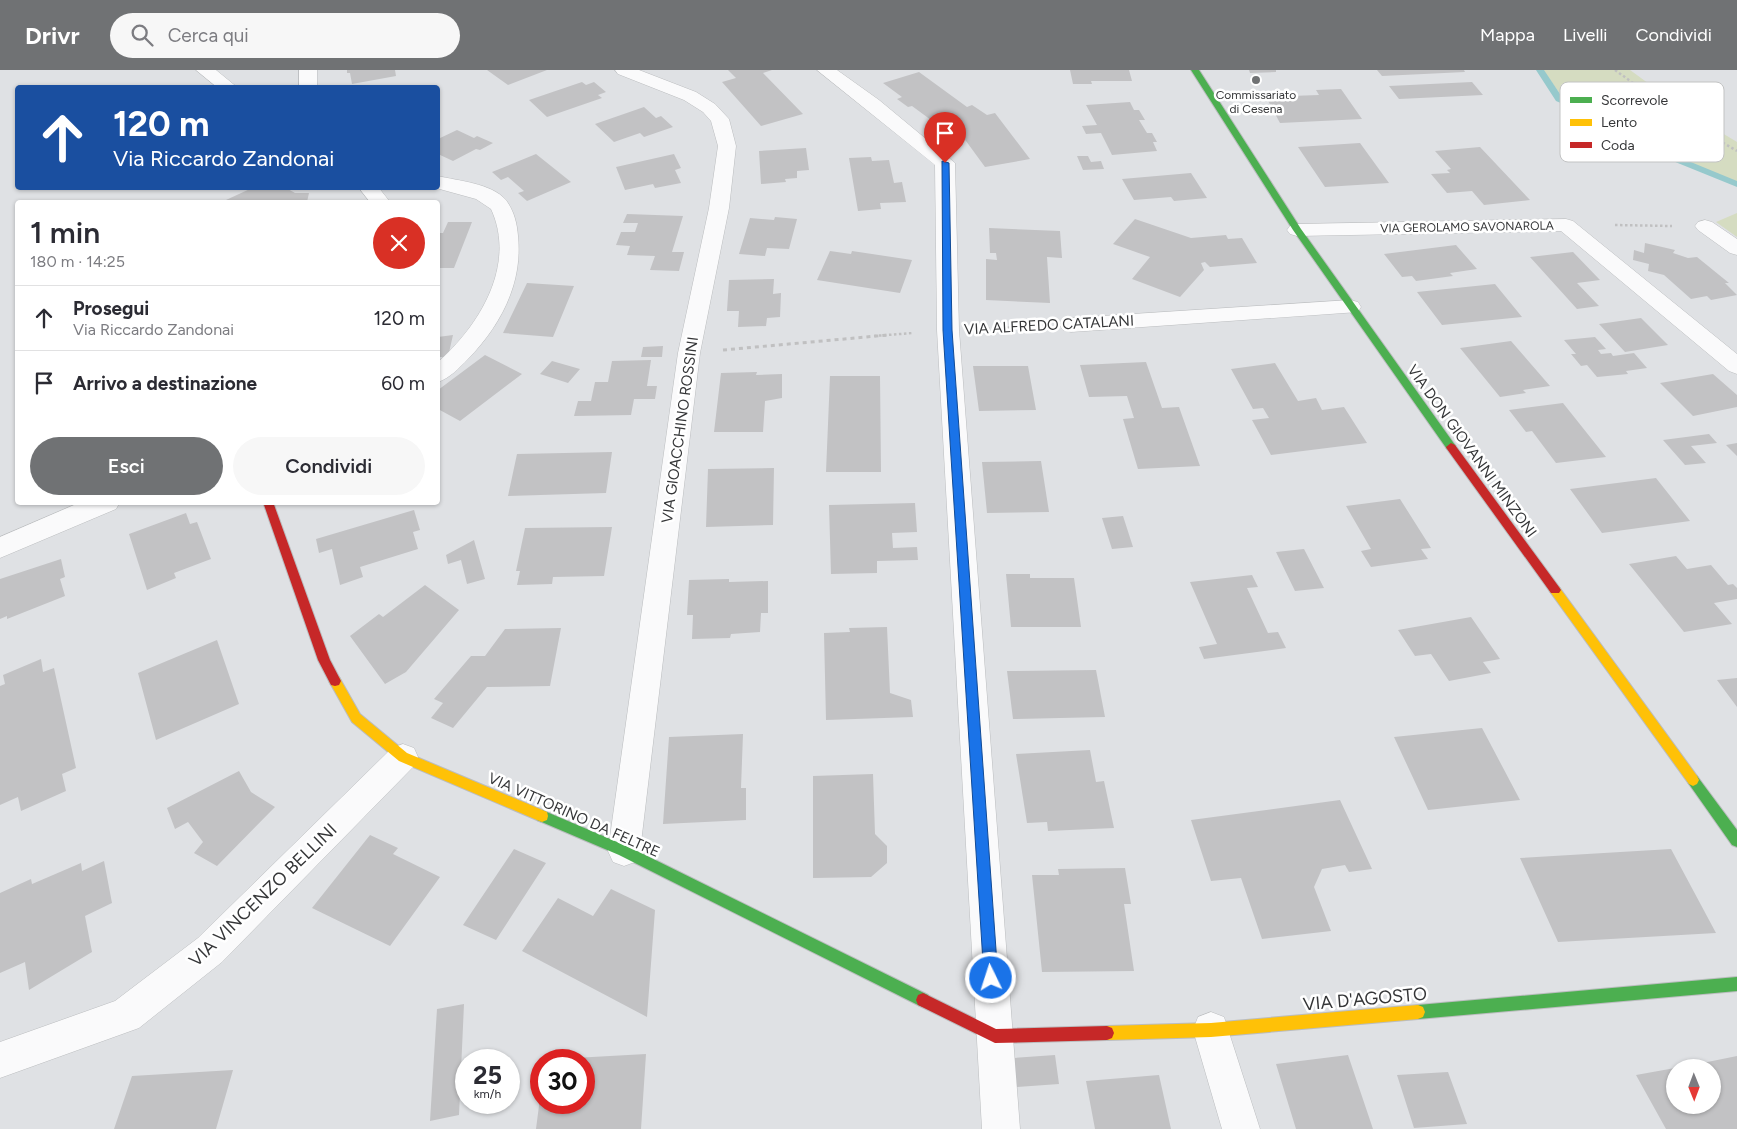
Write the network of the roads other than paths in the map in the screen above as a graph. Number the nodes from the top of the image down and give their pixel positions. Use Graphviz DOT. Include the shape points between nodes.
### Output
graph roads {
  1 [pos="205,70"];
  2 [pos="308,70"];
  3 [pos="624,70"];
  4 [pos="826,70"];
  5 [pos="1195,70"];
  6 [pos="226,85"];
  7 [pos="308,85"];
  8 [pos="440,183"];
  9 [pos="371,190"];
  10 [pos="378,200"];
  11 [pos="1705,226"];
  12 [pos="1297,230"];
  13 [pos="1737,249"];
  14 [pos="1350,308"];
  15 [pos="1071,325"];
  16 [pos="1737,366"];
  17 [pos="440,372"];
  18 [pos="100,505"];
  19 [pos="269,505"];
  20 [pos="0,548"];
  21 [pos="403,757"];
  22 [pos="1737,841"];
  23 [pos="624,851"];
  24 [pos="1737,984"];
  25 [pos="1211,1030"];
  26 [pos="995,1036"];
  27 [pos="0,1060"];
  28 [pos="1001,1129"];
  29 [pos="1240,1129"];
  1 -- 6 [label="street"];
  2 -- 7 [label="street"];
  3 -- 23 [label="street, VIA GIOACCHINO ROSSINI" via="690,96 709,108 720,119 727,146 725,176 689,353"];
  4 -- 26 [label="street" via="945,163 948,330"];
  5 -- 12 [label="street, VIA DON GIOVANNI MINZONI"];
  8 -- 17 [label="street" via="494,200 502,208 511,247 505,285 489,320 458,358"];
  9 -- 10 [label="street"];
  11 -- 13 [label="street"];
  12 -- 14 [label="street, VIA DON GIOVANNI MINZONI"];
  12 -- 16 [label="street, VIA GEROLAMO SAVONAROLA" via="1566,225"];
  14 -- 15 [label="street, VIA ALFREDO CATALANI"];
  14 -- 22 [label="street, VIA DON GIOVANNI MINZONI"];
  18 -- 20 [label="street"];
  19 -- 21 [label="street, VIA VITTORINO DA FELTRE" via="324,660 356,718"];
  21 -- 23 [label="street, VIA VITTORINO DA FELTRE"];
  21 -- 27 [label="street, VIA VINCENZO BELLINI" via="210,950 126,1014"];
  23 -- 26 [label="street, VIA VITTORINO DA FELTRE"];
  24 -- 25 [label="street, VIA D'AGOSTO"];
  25 -- 26 [label="street, VIA D'AGOSTO"];
  25 -- 29 [label="street"];
  26 -- 28 [label="street"];
}
